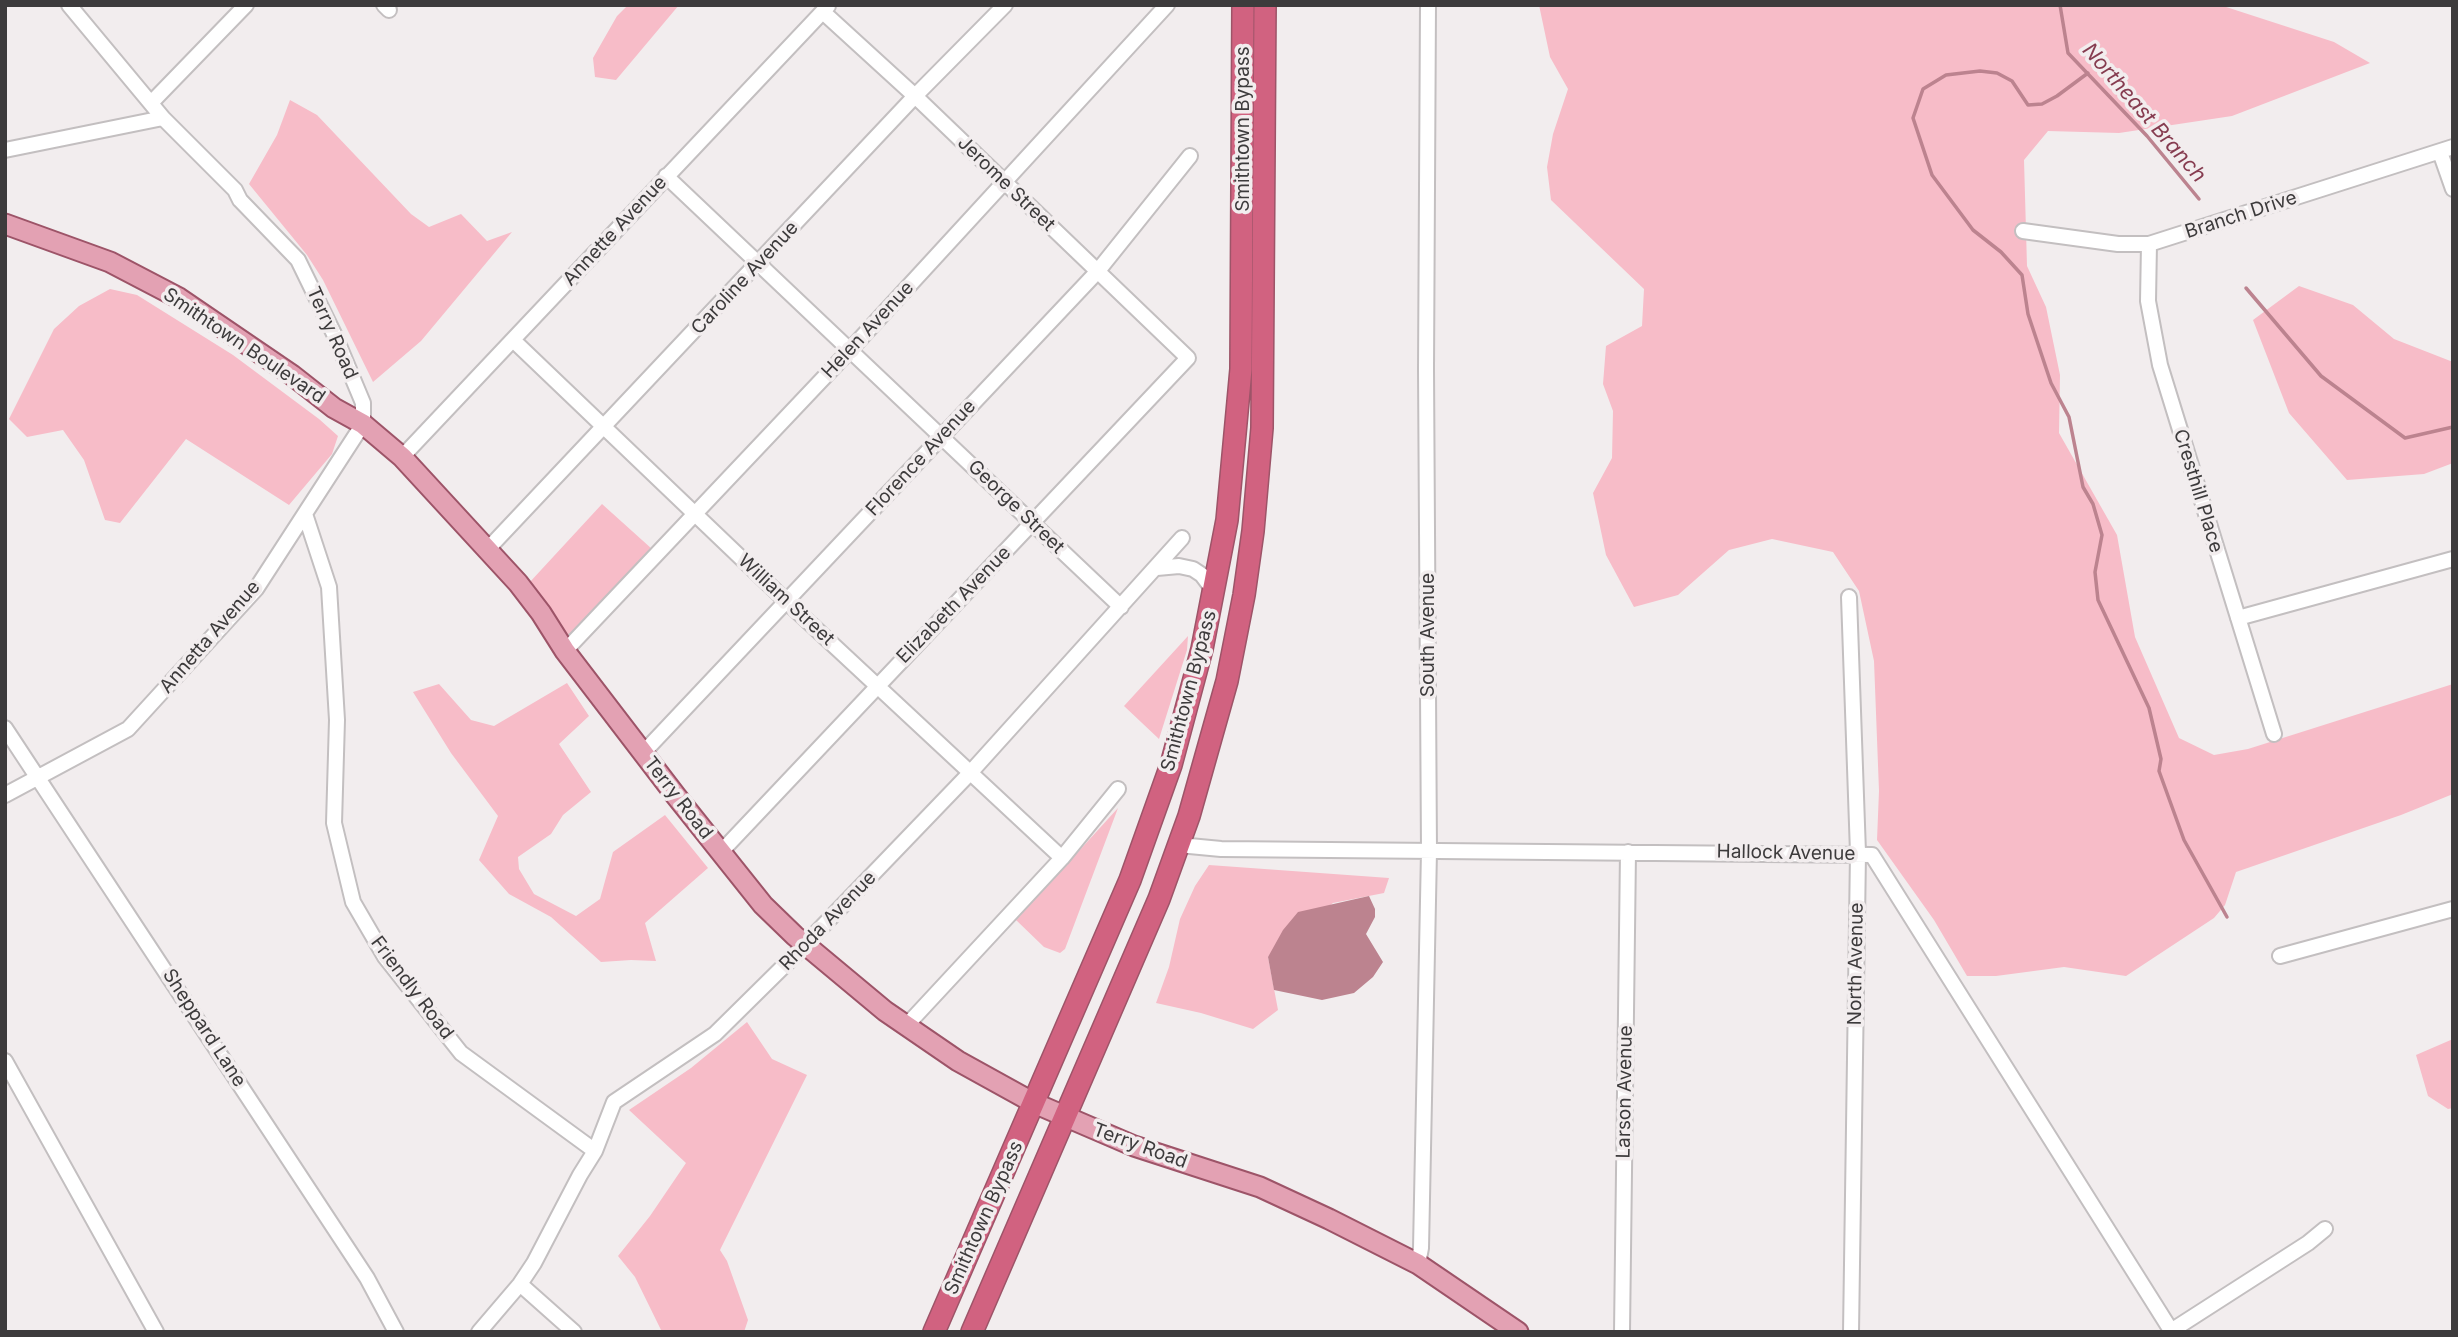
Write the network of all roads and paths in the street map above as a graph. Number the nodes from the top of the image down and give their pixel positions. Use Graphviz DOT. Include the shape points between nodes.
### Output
graph roads {
  1 [pos="69,5"];
  2 [pos="246,5"];
  3 [pos="1005,5"];
  4 [pos="1167,5"];
  5 [pos="1243,5"];
  6 [pos="1265,5"];
  7 [pos="1427,5"];
  8 [pos="826,8"];
  9 [pos="915,96"];
  10 [pos="151,103"];
  11 [pos="163,118"];
  12 [pos="2446,149"];
  13 [pos="5,150"];
  14 [pos="1190,156"];
  15 [pos="666,176"];
  16 [pos="1005,183"];
  17 [pos="2453,188"];
  18 [pos="5,224"];
  19 [pos="2023,231"];
  20 [pos="2149,244"];
  21 [pos="759,264"];
  22 [pos="1097,272"];
  23 [pos="513,340"];
  24 [pos="850,350"];
  25 [pos="1188,358"];
  26 [pos="363,424"];
  27 [pos="604,428"];
  28 [pos="942,436"];
  29 [pos="402,457"];
  30 [pos="694,513"];
  31 [pos="305,514"];
  32 [pos="1034,523"];
  33 [pos="1182,538"];
  34 [pos="486,551"];
  35 [pos="2453,559"];
  36 [pos="1157,568"];
  37 [pos="1214,591"];
  38 [pos="1849,597"];
  39 [pos="786,601"];
  40 [pos="1121,607"];
  41 [pos="2238,618"];
  42 [pos="565,651"];
  43 [pos="877,685"];
  44 [pos="5,728"];
  45 [pos="2274,734"];
  46 [pos="643,753"];
  47 [pos="970,773"];
  48 [pos="38,777"];
  49 [pos="1118,789"];
  50 [pos="5,795"];
  51 [pos="1179,845"];
  52 [pos="1429,851"];
  53 [pos="1628,852"];
  54 [pos="720,853"];
  55 [pos="1858,853"];
  56 [pos="1062,858"];
  57 [pos="2453,909"];
  58 [pos="805,945"];
  59 [pos="2280,956"];
  60 [pos="906,1026"];
  61 [pos="5,1060"];
  62 [pos="1034,1103"];
  63 [pos="1065,1118"];
  64 [pos="595,1151"];
  65 [pos="2325,1229"];
  66 [pos="1418,1264"];
  67 [pos="520,1284"];
  68 [pos="1515,1331"];
  69 [pos="2171,1331"];
  70 [pos="156,1332"];
  71 [pos="396,1332"];
  72 [pos="479,1332"];
  73 [pos="574,1332"];
  74 [pos="934,1332"];
  75 [pos="971,1332"];
  76 [pos="1622,1332"];
  77 [pos="1851,1332"];
  1 -- 10 [label="street, Terry Road"];
  2 -- 10 [label="street"];
  3 -- 9 [label="street, Caroline Avenue"];
  4 -- 16 [label="street, Helen Avenue"];
  5 -- 37 [label="highway, Smithtown Bypass" via="1241,369 1231,481"];
  6 -- 51 [label="highway, Smithtown Bypass" via="1264,392 1256,505 1227,681"];
  7 -- 52 [label="street, South Avenue"];
  8 -- 9 [label="street, Jerome Street"];
  8 -- 15 [label="street, Annette Avenue"];
  9 -- 16 [label="street, Jerome Street"];
  9 -- 21 [label="street, Caroline Avenue"];
  10 -- 11 [label="street, Terry Road"];
  11 -- 13 [label="street"];
  11 -- 26 [label="street, Terry Road" via="298,260 363,403"];
  12 -- 17 [label="street"];
  12 -- 20 [label="street, Branch Drive"];
  14 -- 22 [label="street, Florence Avenue"];
  15 -- 21 [label="street, George Street"];
  15 -- 23 [label="street, Annette Avenue"];
  16 -- 22 [label="street, Jerome Street"];
  16 -- 24 [label="street, Helen Avenue"];
  18 -- 26 [label="main road, Smithtown Boulevard" via="110,262 179,298"];
  19 -- 20 [label="street, Branch Drive"];
  20 -- 41 [label="street, Cresthill Place" via="2148,301 2160,365"];
  21 -- 24 [label="street, George Street"];
  21 -- 27 [label="street, Caroline Avenue"];
  22 -- 25 [label="street, Jerome Street"];
  22 -- 28 [label="street, Florence Avenue"];
  23 -- 27 [label="street, William Street"];
  23 -- 29 [label="street, Annette Avenue"];
  24 -- 28 [label="street, George Street"];
  24 -- 30 [label="street, Helen Avenue"];
  25 -- 32 [label="street, Elizabeth Avenue"];
  26 -- 29 [label="main road, Terry Road"];
  26 -- 31 [label="street, Annetta Avenue"];
  27 -- 30 [label="street, William Street"];
  27 -- 34 [label="street, Caroline Avenue"];
  28 -- 32 [label="street, George Street"];
  28 -- 39 [label="street, Florence Avenue"];
  29 -- 34 [label="main road, Terry Road"];
  30 -- 39 [label="street, William Street"];
  30 -- 42 [label="street, Helen Avenue"];
  31 -- 48 [label="street, Annetta Avenue" via="256,589 128,729"];
  31 -- 64 [label="street, Friendly Road" via="329,587 337,720 334,823 353,902 385,957 461,1053"];
  32 -- 40 [label="street, George Street"];
  32 -- 43 [label="street, Elizabeth Avenue"];
  33 -- 36 [label="street, Rhoda Avenue"];
  34 -- 42 [label="main road, Terry Road" via="518,583"];
  35 -- 41 [label="street"];
  36 -- 37 [label="street" via="1194,569"];
  36 -- 40 [label="street, Rhoda Avenue"];
  37 -- 62 [label="highway, Smithtown Bypass" via="1182,725 1151,823"];
  38 -- 55 [label="street, North Avenue"];
  39 -- 43 [label="street, William Street"];
  39 -- 46 [label="street, Florence Avenue"];
  40 -- 47 [label="street, Rhoda Avenue"];
  41 -- 45 [label="street, Cresthill Place"];
  42 -- 46 [label="main road, Terry Road"];
  43 -- 47 [label="street, William Street"];
  43 -- 54 [label="street, Elizabeth Avenue"];
  44 -- 48 [label="street, Sheppard Lane"];
  46 -- 54 [label="main road, Terry Road"];
  47 -- 56 [label="street, William Street"];
  47 -- 58 [label="street, Rhoda Avenue"];
  48 -- 50 [label="street, Annetta Avenue"];
  48 -- 71 [label="street, Sheppard Lane" via="367,1279"];
  49 -- 56 [label="street"];
  51 -- 52 [label="street, Hallock Avenue"];
  51 -- 63 [label="highway, Smithtown Bypass"];
  52 -- 53 [label="street, Hallock Avenue"];
  52 -- 66 [label="street, South Avenue"];
  53 -- 55 [label="street, Hallock Avenue"];
  53 -- 76 [label="street, Larson Avenue"];
  54 -- 58 [label="main road, Terry Road" via="774,917"];
  55 -- 69 [label="street, Hallock Avenue" via="1872,855"];
  55 -- 77 [label="street, North Avenue"];
  56 -- 60 [label="street"];
  57 -- 59 [label="street"];
  58 -- 60 [label="main road, Terry Road"];
  58 -- 64 [label="street, Rhoda Avenue" via="715,1034 614,1102"];
  60 -- 62 [label="main road, Terry Road"];
  61 -- 70 [label="street"];
  62 -- 63 [label="main road, Terry Road"];
  62 -- 74 [label="highway, Smithtown Bypass"];
  63 -- 66 [label="main road, Terry Road" via="1260,1187"];
  63 -- 75 [label="highway, Smithtown Bypass"];
  64 -- 67 [label="street, Rhoda Avenue"];
  65 -- 69 [label="street"];
  66 -- 68 [label="main road, Terry Road"];
  67 -- 72 [label="street, Rhoda Avenue"];
  67 -- 73 [label="street"];
}
